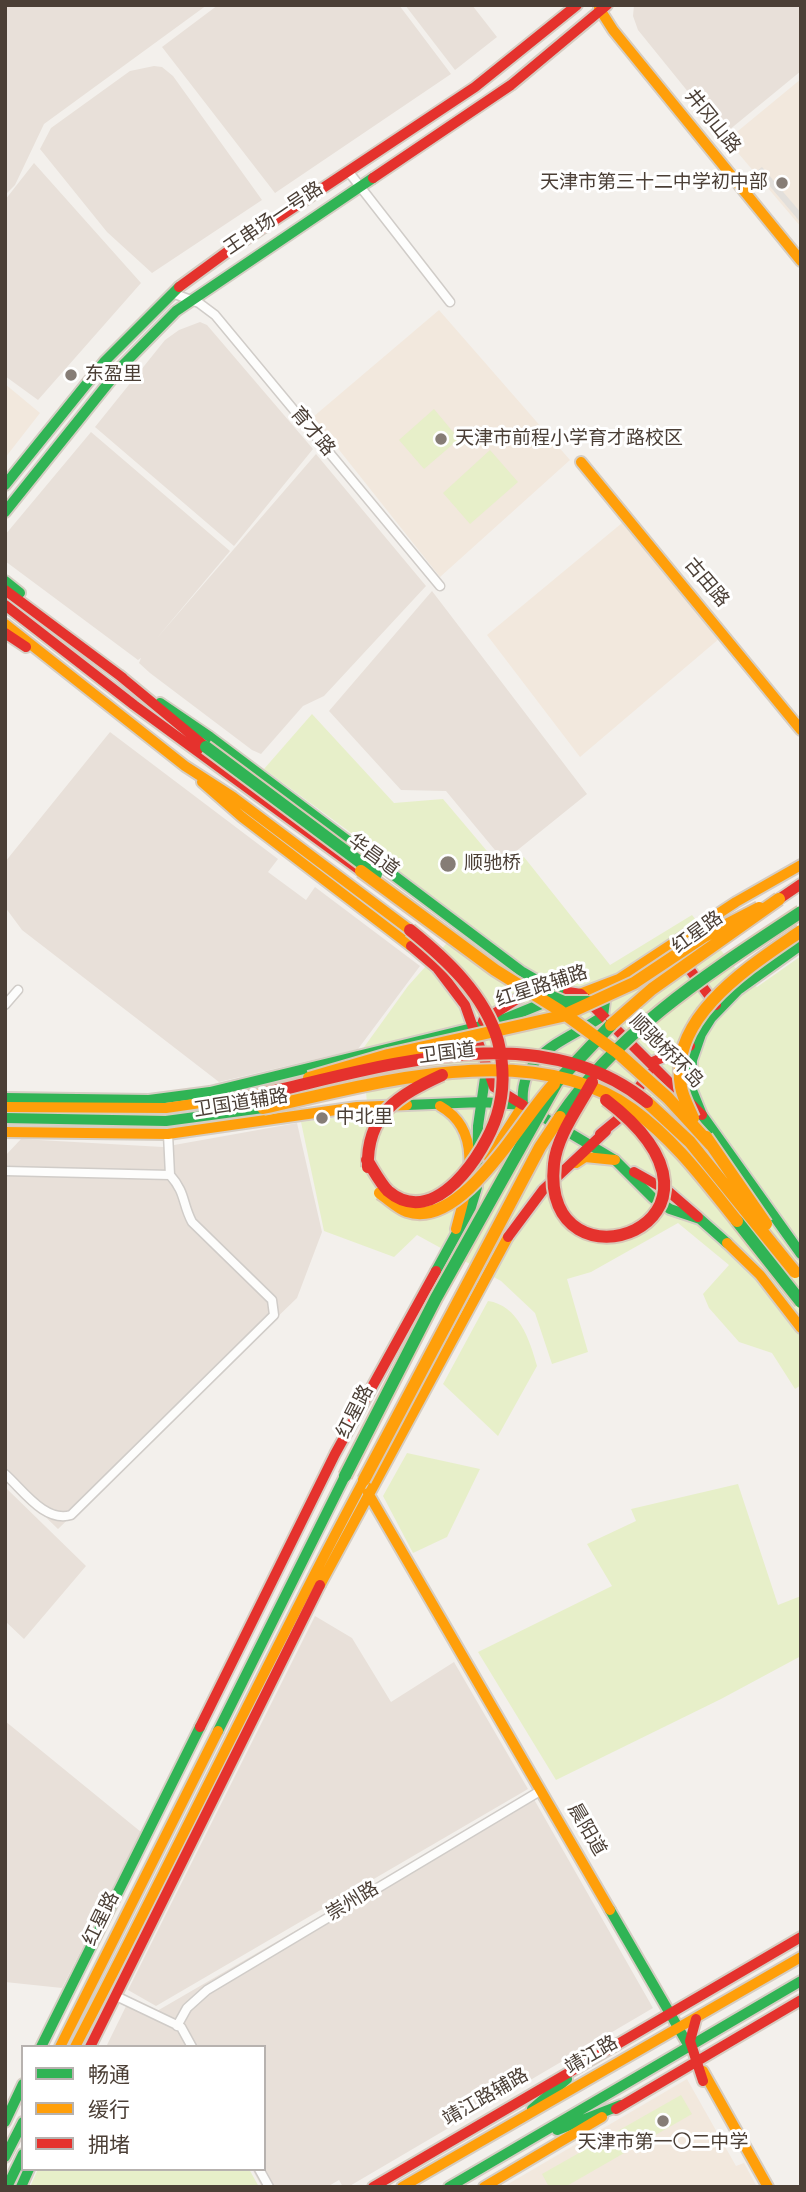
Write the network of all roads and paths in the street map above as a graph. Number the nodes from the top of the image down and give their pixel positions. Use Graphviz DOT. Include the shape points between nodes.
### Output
graph roads {
  1 [pos="577,5"];
  2 [pos="602,7"];
  3 [pos="566,15"];
  4 [pos="348,172"];
  5 [pos="358,186"];
  6 [pos="801,254"];
  7 [pos="801,261"];
  8 [pos="172,293"];
  9 [pos="190,300"];
  10 [pos="450,302"];
  11 [pos="44,438"];
  12 [pos="581,462"];
  13 [pos="5,476"];
  14 [pos="5,485"];
  15 [pos="5,494"];
  16 [pos="5,512"];
  17 [pos="5,581"];
  18 [pos="440,586"];
  19 [pos="5,590"];
  20 [pos="5,605"];
  21 [pos="47,620"];
  22 [pos="5,624"];
  23 [pos="5,633"];
  24 [pos="47,660"];
  25 [pos="119,675"];
  26 [pos="801,730"];
  27 [pos="185,766"];
  28 [pos="801,865"];
  29 [pos="801,884"];
  30 [pos="779,898"];
  31 [pos="801,912"];
  32 [pos="801,931"];
  33 [pos="671,945"];
  34 [pos="801,945"];
  35 [pos="619,979"];
  36 [pos="541,983"];
  37 [pos="18,990"];
  38 [pos="581,994"];
  39 [pos="598,1000"];
  40 [pos="5,1005"];
  41 [pos="719,1008"];
  42 [pos="603,1016"];
  43 [pos="475,1026"];
  44 [pos="697,1044"];
  45 [pos="348,1058"];
  46 [pos="692,1059"];
  47 [pos="600,1066"];
  48 [pos="652,1069"];
  49 [pos="451,1071"];
  50 [pos="486,1071"];
  51 [pos="557,1082"];
  52 [pos="595,1091"];
  53 [pos="5,1098"];
  54 [pos="262,1101"];
  55 [pos="482,1102"];
  56 [pos="438,1105"];
  57 [pos="523,1105"];
  58 [pos="5,1107"];
  59 [pos="357,1107"];
  60 [pos="702,1115"];
  61 [pos="5,1118"];
  62 [pos="606,1131"];
  63 [pos="5,1132"];
  64 [pos="168,1134"];
  65 [pos="474,1137"];
  66 [pos="586,1142"];
  67 [pos="711,1145"];
  68 [pos="367,1160"];
  69 [pos="615,1160"];
  70 [pos="570,1166"];
  71 [pos="5,1171"];
  72 [pos="170,1175"];
  73 [pos="477,1178"];
  74 [pos="766,1203"];
  75 [pos="455,1234"];
  76 [pos="729,1242"];
  77 [pos="801,1254"];
  78 [pos="438,1264"];
  79 [pos="798,1276"];
  80 [pos="480,1288"];
  81 [pos="801,1302"];
  82 [pos="801,1328"];
  83 [pos="5,1474"];
  84 [pos="364,1480"];
  85 [pos="368,1493"];
  86 [pos="325,1496"];
  87 [pos="357,1514"];
  88 [pos="340,1523"];
  89 [pos="538,1792"];
  90 [pos="801,1937"];
  91 [pos="801,1957"];
  92 [pos="801,1981"];
  93 [pos="116,1996"];
  94 [pos="801,2000"];
  95 [pos="668,2014"];
  96 [pos="699,2017"];
  97 [pos="177,2025"];
  98 [pos="677,2029"];
  99 [pos="42,2045"];
  100 [pos="61,2045"];
  101 [pos="76,2045"];
  102 [pos="91,2045"];
  103 [pos="191,2045"];
  104 [pos="693,2054"];
  105 [pos="585,2063"];
  106 [pos="10,2099"];
  107 [pos="621,2105"];
  108 [pos="526,2115"];
  109 [pos="5,2122"];
  110 [pos="21,2126"];
  111 [pos="537,2136"];
  112 [pos="5,2157"];
  113 [pos="21,2158"];
  114 [pos="28,2171"];
  115 [pos="260,2171"];
  116 [pos="7,2187"];
  117 [pos="21,2187"];
  118 [pos="269,2187"];
  119 [pos="373,2187"];
  120 [pos="402,2187"];
  121 [pos="449,2187"];
  122 [pos="484,2187"];
  123 [pos="765,2187"];
  1 -- 3 [label="main road, 王串场一号路"];
  1 -- 4 [label="main road, 王串场一号路" via="461,99"];
  2 -- 5 [label="main road, 王串场一号路" via="511,85"];
  2 -- 6 [label="main road, 井冈山路"];
  2 -- 7 [label="main road, 井冈山路"];
  4 -- 5 [label="street"];
  4 -- 8 [label="main road, 王串场一号路"];
  5 -- 9 [label="main road, 王串场一号路"];
  5 -- 10 [label="street"];
  8 -- 9 [label="street, 育才路"];
  8 -- 11 [label="main road, 王串场一号路" via="112,354"];
  9 -- 16 [label="main road, 王串场一号路" via="122,366"];
  9 -- 18 [label="street, 育才路" via="215,315"];
  11 -- 13 [label="main road"];
  11 -- 14 [label="main road, 王串场一号路"];
  11 -- 15 [label="main road"];
  12 -- 26 [label="main road, 古田路"];
  17 -- 21 [label="main road"];
  19 -- 21 [label="main road, 华昌道"];
  20 -- 67 [label="main road, 华昌道, bridge" via="495,970 618,1053"];
  21 -- 25 [label="main road, 华昌道"];
  22 -- 24 [label="main road"];
  23 -- 24 [label="main road"];
  24 -- 27 [label="main road"];
  25 -- 36 [label="main road, 华昌道" via="210,737"];
  25 -- 39 [label="main road, 华昌道, bridge" via="206,747 494,962 541,993 572,1003"];
  27 -- 43 [label="main road" via="242,817 411,946 449,982"];
  27 -- 68 [label="main road, bridge" via="275,827 445,959 472,991 498,1041 503,1072 496,1120 486,1147 459,1182 426,1200 403,1199 382,1185"];
  28 -- 33 [label="main road, 红星路辅路"];
  29 -- 30 [label="main road, 红星路"];
  30 -- 39 [label="main road, bridge"];
  30 -- 51 [label="main road, 红星路, bridge" via="652,989"];
  31 -- 47 [label="main road, 红星路, bridge" via="661,1008"];
  32 -- 67 [label="main road, bridge" via="727,985 702,1012 689,1037 682,1060 683,1092 690,1113"];
  33 -- 35 [label="main road, 红星路辅路"];
  33 -- 41 [label="main road"];
  34 -- 41 [label="main road"];
  35 -- 38 [label="main road, 红星路辅路"];
  35 -- 42 [label="main road, 红星路辅路" via="604,996"];
  36 -- 38 [label="main road, 华昌道"];
  36 -- 43 [label="main road"];
  37 -- 40 [label="street"];
  38 -- 42 [label="main road, 顺驰桥环岛"];
  38 -- 43 [label="main road, 红星路辅路"];
  39 -- 54 [label="main road, bridge" via="562,1016 388,1055"];
  41 -- 44 [label="main road"];
  42 -- 48 [label="main road, 顺驰桥环岛"];
  42 -- 57 [label="main road, 顺驰桥环岛" via="527,1067 520,1081"];
  43 -- 45 [label="main road, 卫国道辅路"];
  43 -- 50 [label="main road"];
  44 -- 46 [label="main road"];
  44 -- 48 [label="main road"];
  45 -- 53 [label="main road, 卫国道辅路" via="183,1097"];
  45 -- 59 [label="main road"];
  46 -- 48 [label="main road"];
  46 -- 60 [label="main road" via="691,1088"];
  47 -- 52 [label="main road, bridge" via="559,1146 554,1186 571,1225 591,1237 615,1239 643,1228 657,1212 664,1190 663,1169 640,1127"];
  47 -- 84 [label="main road, 红星路, bridge" via="540,1147"];
  48 -- 60 [label="main road, 顺驰桥环岛"];
  48 -- 62 [label="main road, 顺驰桥环岛"];
  49 -- 52 [label="main road, 卫国道, bridge" via="524,1070 557,1076"];
  49 -- 54 [label="main road, 卫国道, bridge"];
  49 -- 68 [label="main road, bridge" via="407,1093 383,1112 369,1139"];
  50 -- 55 [label="main road"];
  50 -- 57 [label="main road" via="498,1091"];
  51 -- 68 [label="main road, bridge" via="524,1115 475,1187 439,1209 424,1212 393,1204 376,1187"];
  51 -- 86 [label="main road, 红星路, bridge" via="442,1286 345,1476"];
  52 -- 81 [label="main road, 卫国道, bridge" via="636,1112 676,1144"];
  54 -- 58 [label="main road, 卫国道" via="120,1110"];
  54 -- 61 [label="main road, 卫国道" via="166,1121"];
  54 -- 79 [label="main road, 卫国道, bridge" via="472,1052 520,1052 564,1060 629,1089 672,1121"];
  55 -- 56 [label="main road, 卫国道辅路"];
  55 -- 57 [label="main road, 卫国道辅路"];
  55 -- 65 [label="main road"];
  56 -- 59 [label="main road, 卫国道辅路"];
  56 -- 65 [label="main road" via="460,1118"];
  57 -- 66 [label="main road"];
  57 -- 73 [label="main road"];
  59 -- 64 [label="main road, 卫国道辅路"];
  60 -- 74 [label="main road"];
  62 -- 66 [label="main road"];
  62 -- 69 [label="main road"];
  63 -- 64 [label="main road, 卫国道辅路"];
  64 -- 72 [label="street"];
  65 -- 73 [label="main road"];
  65 -- 75 [label="main road"];
  66 -- 69 [label="main road"];
  66 -- 70 [label="main road"];
  67 -- 79 [label="main road, 卫国道, bridge"];
  69 -- 70 [label="main road" via="585,1157"];
  69 -- 76 [label="main road" via="653,1198 700,1219"];
  70 -- 80 [label="main road" via="527,1206"];
  71 -- 72 [label="street"];
  72 -- 83 [label="street" via="182,1189 192,1222 272,1300 274,1315 71,1515 62,1518 46,1512"];
  73 -- 75 [label="main road" via="473,1201"];
  74 -- 76 [label="main road"];
  74 -- 77 [label="main road"];
  75 -- 78 [label="main road"];
  76 -- 82 [label="main road"];
  78 -- 80 [label="main road"];
  78 -- 86 [label="main road" via="329,1468"];
  80 -- 85 [label="main road"];
  84 -- 85 [label="main road, 晨阳道"];
  84 -- 88 [label="main road, 红星路"];
  85 -- 87 [label="main road"];
  85 -- 89 [label="main road, 晨阳道"];
  86 -- 99 [label="main road"];
  86 -- 100 [label="main road, 红星路" via="321,1522"];
  87 -- 88 [label="main road"];
  87 -- 89 [label="main road, 晨阳道" via="376,1517"];
  87 -- 93 [label="main road"];
  88 -- 101 [label="main road, 红星路"];
  89 -- 95 [label="main road, 晨阳道"];
  89 -- 97 [label="street, 崇州路" via="207,1990"];
  90 -- 95 [label="main road, 靖江路辅路"];
  91 -- 96 [label="main road, 靖江路"];
  92 -- 104 [label="main road, 靖江路" via="710,2033"];
  93 -- 97 [label="street"];
  93 -- 102 [label="main road"];
  94 -- 104 [label="main road"];
  95 -- 98 [label="main road, 晨阳道"];
  95 -- 105 [label="main road, 靖江路辅路"];
  96 -- 98 [label="main road, 靖江路"];
  96 -- 104 [label="main road" via="689,2031"];
  97 -- 103 [label="street"];
  98 -- 104 [label="main road, 晨阳道"];
  98 -- 108 [label="main road, 靖江路"];
  104 -- 107 [label="main road"];
  104 -- 111 [label="main road, 靖江路"];
  104 -- 123 [label="main road, 晨阳道"];
  105 -- 108 [label="main road"];
  105 -- 119 [label="main road, 靖江路辅路"];
  106 -- 109 [label="main road"];
  107 -- 111 [label="main road"];
  107 -- 122 [label="main road"];
  108 -- 120 [label="main road, 靖江路"];
  110 -- 112 [label="main road"];
  111 -- 121 [label="main road, 靖江路"];
  113 -- 116 [label="main road"];
  114 -- 117 [label="main road"];
  115 -- 118 [label="street"];
}
